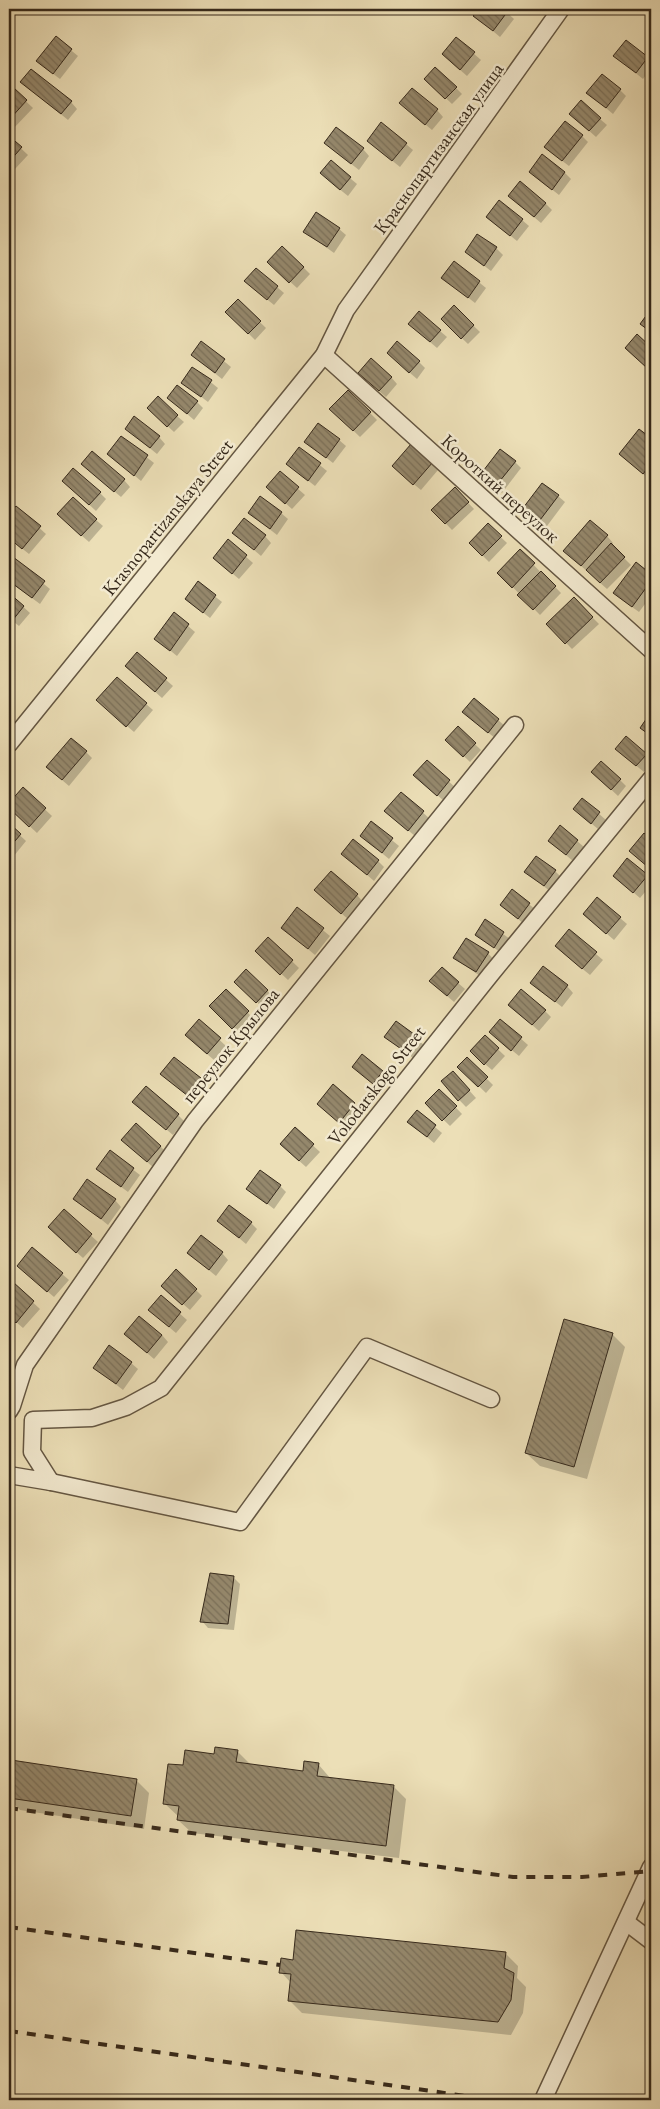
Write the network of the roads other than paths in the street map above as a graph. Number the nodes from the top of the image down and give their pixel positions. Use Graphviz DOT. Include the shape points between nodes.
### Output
graph roads {
  1 [pos="562,9"];
  2 [pos="324,355"];
  3 [pos="651,650"];
  4 [pos="515,725"];
  5 [pos="9,744"];
  6 [pos="651,779"];
  7 [pos="491,1399"];
  8 [pos="11,1408"];
  9 [pos="33,1420"];
  10 [pos="9,1475"];
  11 [pos="51,1482"];
  12 [pos="651,1867"];
  13 [pos="626,1922"];
  14 [pos="651,1941"];
  15 [pos="543,2100"];
  1 -- 2 [label="street, Краснопартизанская улица" via="346,310"];
  2 -- 3 [label="street, Короткий переулок"];
  2 -- 5 [label="street, Krasnopartizanskaya Street"];
  4 -- 8 [label="street, переулок Крылова" via="195,1121 25,1365"];
  6 -- 9 [label="street, Volodarskogo Street" via="491,974 162,1388 126,1407 92,1418"];
  7 -- 11 [label="street" via="367,1347 240,1522"];
  8 -- 9 [label="street"];
  9 -- 11 [label="street" via="32,1452"];
  10 -- 11 [label="street"];
  12 -- 13 [label="street"];
  13 -- 14 [label="street"];
  13 -- 15 [label="street"];
}
